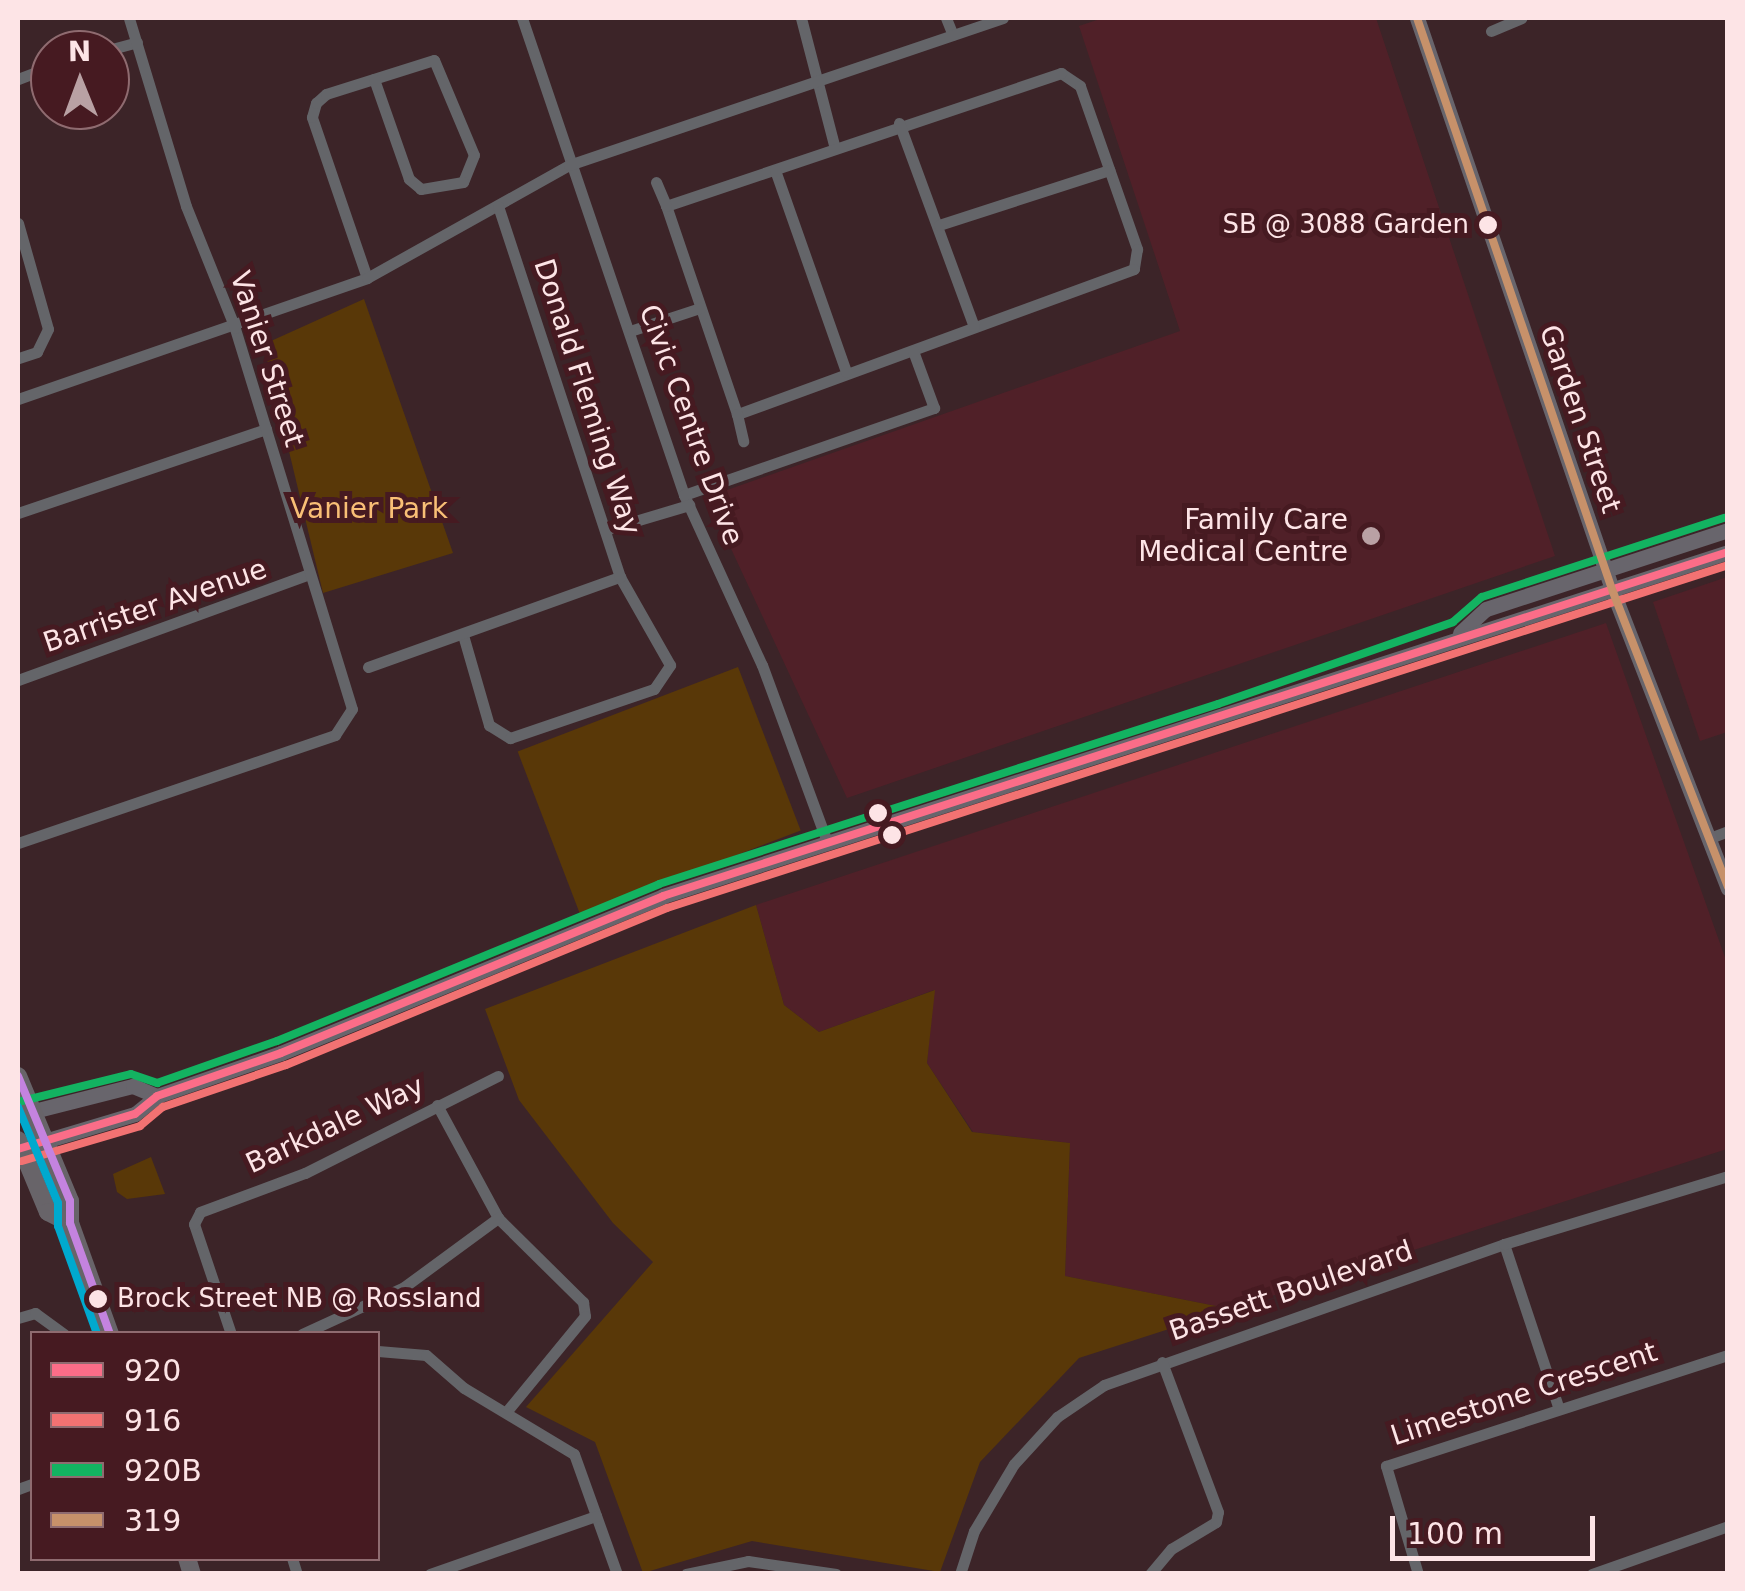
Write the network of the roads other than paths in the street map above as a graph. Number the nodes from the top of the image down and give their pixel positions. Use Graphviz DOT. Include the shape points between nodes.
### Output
graph roads {
  1 [pos="129,18"];
  2 [pos="522,18"];
  3 [pos="801,18"];
  4 [pos="946,18"];
  5 [pos="1003,18"];
  6 [pos="1417,18"];
  7 [pos="1521,18"];
  8 [pos="1492,31"];
  9 [pos="953,35"];
  10 [pos="137,42"];
  11 [pos="130,44"];
  12 [pos="374,79"];
  13 [pos="820,82"];
  14 [pos="900,123"];
  15 [pos="834,145"];
  16 [pos="569,164"];
  17 [pos="775,170"];
  18 [pos="1109,170"];
  19 [pos="656,182"];
  20 [pos="666,206"];
  21 [pos="498,207"];
  22 [pos="18,224"];
  23 [pos="939,225"];
  24 [pos="368,278"];
  25 [pos="700,308"];
  26 [pos="974,326"];
  27 [pos="235,328"];
  28 [pos="630,332"];
  29 [pos="913,351"];
  30 [pos="18,358"];
  31 [pos="846,372"];
  32 [pos="18,399"];
  33 [pos="737,414"];
  34 [pos="266,429"];
  35 [pos="743,441"];
  36 [pos="686,500"];
  37 [pos="18,513"];
  38 [pos="605,530"];
  39 [pos="1728,530"];
  40 [pos="1728,552"];
  41 [pos="1606,572"];
  42 [pos="306,575"];
  43 [pos="620,577"];
  44 [pos="1612,592"];
  45 [pos="1460,634"];
  46 [pos="463,635"];
  47 [pos="368,667"];
  48 [pos="18,680"];
  49 [pos="1728,831"];
  50 [pos="1710,838"];
  51 [pos="18,842"];
  52 [pos="828,844"];
  53 [pos="1728,888"];
  54 [pos="18,1076"];
  55 [pos="498,1076"];
  56 [pos="157,1096"];
  57 [pos="437,1106"];
  58 [pos="27,1113"];
  59 [pos="47,1140"];
  60 [pos="18,1146"];
  61 [pos="1728,1176"];
  62 [pos="498,1218"];
  63 [pos="70,1222"];
  64 [pos="1504,1244"];
  65 [pos="18,1318"];
  66 [pos="60,1331"];
  67 [pos="109,1331"];
  68 [pos="230,1331"];
  69 [pos="309,1331"];
  70 [pos="380,1351"];
  71 [pos="1728,1354"];
  72 [pos="1162,1362"];
  73 [pos="1558,1406"];
  74 [pos="507,1411"];
  75 [pos="596,1516"];
  76 [pos="1728,1526"];
  77 [pos="430,1574"];
  78 [pos="617,1574"];
  79 [pos="686,1574"];
  80 [pos="836,1574"];
  81 [pos="960,1574"];
  82 [pos="1150,1574"];
  83 [pos="1418,1574"];
  84 [pos="1592,1574"];
  1 -- 10 [label="street, Vanier Street"];
  2 -- 16 [label="street, Civic Centre Drive"];
  3 -- 13 [label="street"];
  4 -- 9 [label="street"];
  5 -- 9 [label="street"];
  6 -- 41 [label="main road, Garden Street"];
  7 -- 8 [label="street"];
  9 -- 13 [label="street"];
  10 -- 11 [label="street"];
  10 -- 27 [label="street, Vanier Street" via="186,206"];
  12 -- 12 [label="street" via="434,60 474,155 464,182 436,190 409,179"];
  12 -- 24 [label="street" via="326,94 312,116"];
  13 -- 15 [label="street"];
  13 -- 16 [label="street"];
  14 -- 15 [label="street"];
  14 -- 18 [label="street" via="1061,73 1080,86"];
  14 -- 23 [label="street"];
  15 -- 17 [label="street"];
  16 -- 21 [label="street"];
  16 -- 28 [label="street, Civic Centre Drive"];
  17 -- 20 [label="street"];
  17 -- 31 [label="street"];
  18 -- 23 [label="street"];
  18 -- 26 [label="street" via="1137,249 1134,269"];
  19 -- 20 [label="street"];
  20 -- 25 [label="street"];
  21 -- 24 [label="street"];
  21 -- 38 [label="street, Donald Fleming Way"];
  22 -- 30 [label="street" via="48,329 37,352"];
  23 -- 26 [label="street"];
  24 -- 27 [label="street"];
  25 -- 28 [label="street"];
  25 -- 33 [label="street"];
  26 -- 29 [label="street"];
  27 -- 32 [label="street"];
  27 -- 34 [label="street, Vanier Street"];
  28 -- 36 [label="street, Civic Centre Drive"];
  29 -- 31 [label="street"];
  29 -- 36 [label="street" via="934,408"];
  31 -- 33 [label="street"];
  33 -- 35 [label="street"];
  34 -- 37 [label="street"];
  34 -- 42 [label="street, Vanier Street"];
  36 -- 38 [label="street"];
  36 -- 52 [label="street, Civic Centre Drive" via="762,665"];
  38 -- 43 [label="street, Donald Fleming Way"];
  39 -- 41 [label="main road"];
  40 -- 44 [label="main road"];
  41 -- 44 [label="main road, Garden Street"];
  41 -- 45 [label="main road" via="1486,608"];
  42 -- 48 [label="street, Barrister Avenue"];
  42 -- 51 [label="street, Vanier Street" via="351,697 343,730"];
  43 -- 46 [label="street, Donald Fleming Way"];
  43 -- 46 [label="street" via="670,665 654,688 510,738 488,725"];
  44 -- 45 [label="main road" via="1494,631"];
  44 -- 50 [label="main road, Garden Street"];
  45 -- 52 [label="main road"];
  46 -- 47 [label="street, Donald Fleming Way"];
  49 -- 50 [label="street"];
  50 -- 53 [label="main road, Garden Street"];
  52 -- 56 [label="main road" via="663,896 280,1053"];
  54 -- 58 [label="main road"];
  55 -- 57 [label="street, Barkdale Way"];
  56 -- 58 [label="main road" via="132,1086"];
  56 -- 59 [label="main road" via="135,1114"];
  57 -- 62 [label="street"];
  57 -- 68 [label="street, Barkdale Way" via="305,1172 200,1212 194,1224"];
  58 -- 59 [label="main road"];
  59 -- 60 [label="main road"];
  59 -- 63 [label="main road" via="70,1201"];
  60 -- 63 [label="main road" via="48,1212"];
  61 -- 64 [label="street, Bassett Boulevard"];
  62 -- 69 [label="street" via="404,1287"];
  62 -- 74 [label="street" via="583,1302 586,1316"];
  63 -- 67 [label="main road"];
  64 -- 72 [label="street, Bassett Boulevard"];
  64 -- 73 [label="street"];
  65 -- 66 [label="street" via="35,1314"];
  70 -- 74 [label="street" via="426,1356 464,1388"];
  71 -- 73 [label="street, Limestone Crescent"];
  72 -- 81 [label="street, Bassett Boulevard" via="1104,1384 1057,1417 1014,1464 974,1531"];
  72 -- 82 [label="street" via="1218,1512 1216,1522 1170,1548"];
  73 -- 83 [label="street, Limestone Crescent" via="1386,1466"];
  74 -- 75 [label="street" via="574,1454"];
  75 -- 77 [label="street"];
  75 -- 78 [label="street"];
  76 -- 84 [label="street"];
  79 -- 80 [label="street" via="748,1561"];
}
